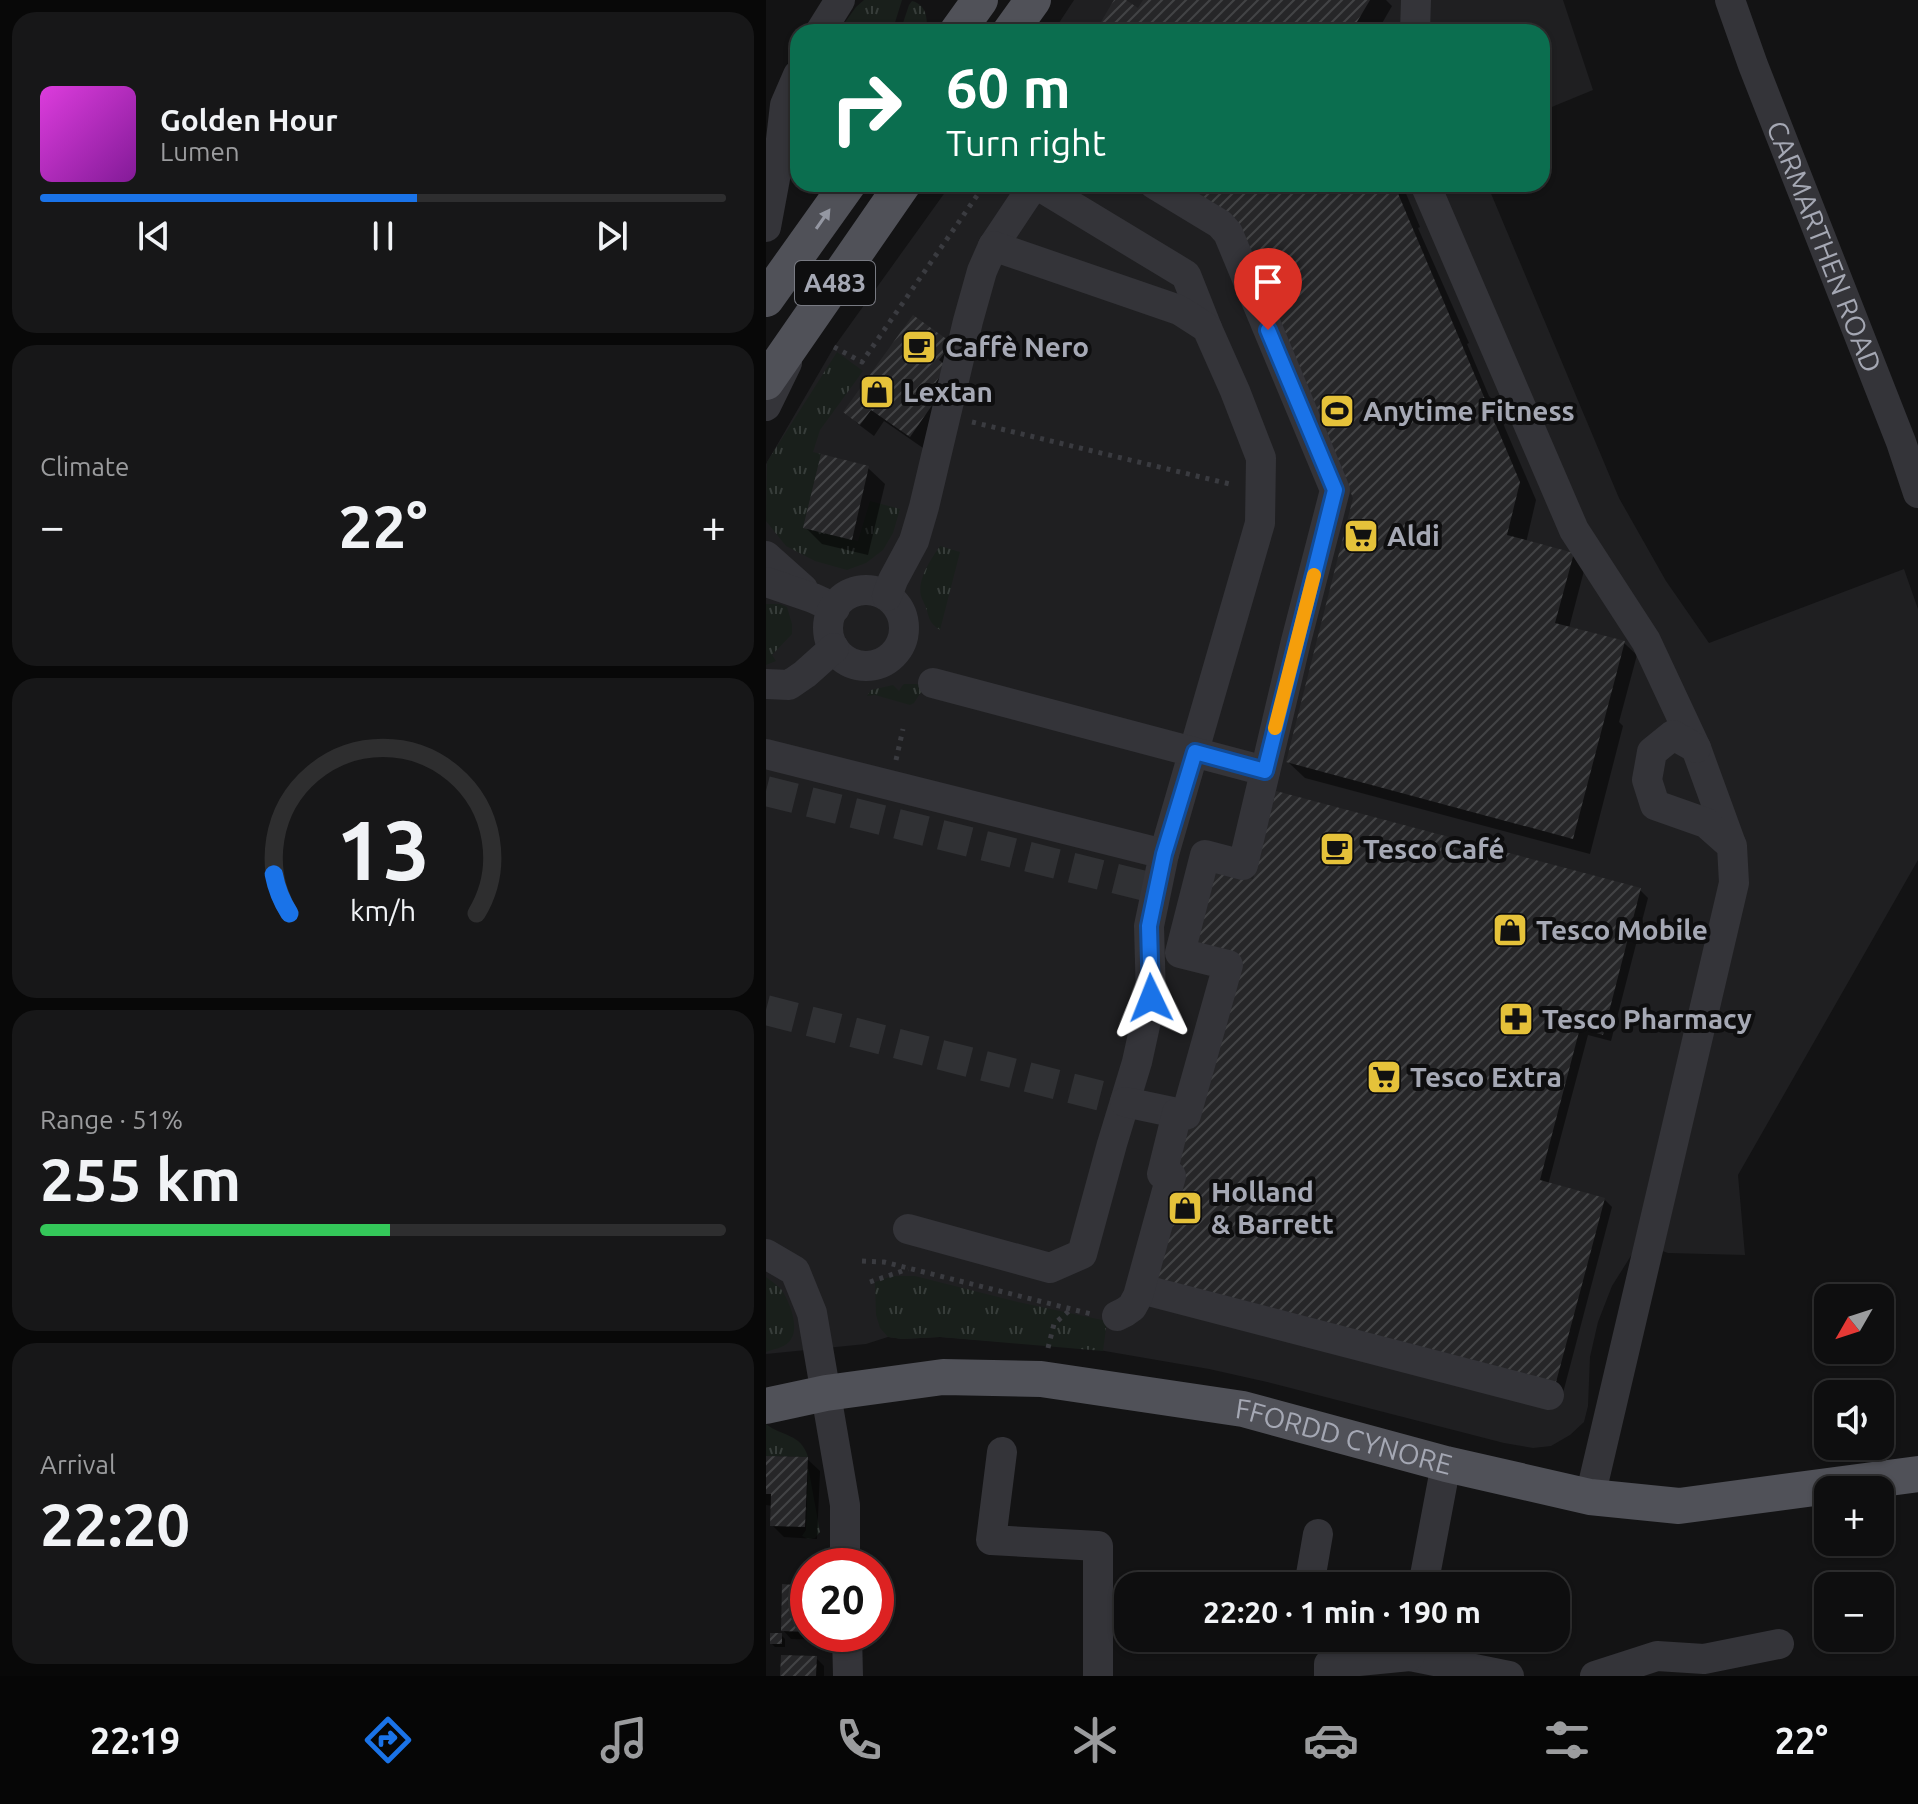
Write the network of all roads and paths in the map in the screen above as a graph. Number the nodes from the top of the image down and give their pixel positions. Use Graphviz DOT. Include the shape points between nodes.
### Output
graph roads {
  1 [pos="840,0"];
  2 [pos="1033,0"];
  3 [pos="1730,0"];
  4 [pos="825,24"];
  5 [pos="1016,24"];
  6 [pos="790,93"];
  7 [pos="770,187"];
  8 [pos="842,192"];
  9 [pos="899,192"];
  10 [pos="979,192"];
  11 [pos="1030,192"];
  12 [pos="1049,192"];
  13 [pos="1167,192"];
  14 [pos="1428,192"];
  15 [pos="766,227"];
  16 [pos="993,246"];
  17 [pos="766,299"];
  18 [pos="1207,328"];
  19 [pos="819,338"];
  20 [pos="766,382"];
  21 [pos="766,406"];
  22 [pos="946,415"];
  23 [pos="1261,491"];
  24 [pos="1918,493"];
  25 [pos="766,556"];
  26 [pos="766,582"];
  27 [pos="887,596"];
  28 [pos="824,603"];
  29 [pos="834,648"];
  30 [pos="933,683"];
  31 [pos="766,684"];
  32 [pos="1696,748"];
  33 [pos="1195,752"];
  34 [pos="766,754"];
  35 [pos="1265,771"];
  36 [pos="1732,846"];
  37 [pos="1164,854"];
  38 [pos="1157,889"];
  39 [pos="1194,900"];
  40 [pos="1125,1102"];
  41 [pos="1177,1113"];
  42 [pos="908,1229"];
  43 [pos="766,1254"];
  44 [pos="862,1261"];
  45 [pos="909,1268"];
  46 [pos="870,1282"];
  47 [pos="1141,1289"];
  48 [pos="1117,1316"];
  49 [pos="1041,1379"];
  50 [pos="826,1393"];
  51 [pos="1549,1395"];
  52 [pos="766,1406"];
  53 [pos="1002,1452"];
  54 [pos="1446,1464"];
  55 [pos="1918,1474"];
  56 [pos="1590,1497"];
  57 [pos="1318,1534"];
  58 [pos="845,1548"];
  59 [pos="1311,1572"];
  60 [pos="1426,1572"];
  61 [pos="1779,1644"];
  62 [pos="847,1652"];
  63 [pos="1376,1652"];
  64 [pos="1429,1652"];
  65 [pos="1326,1659"];
  66 [pos="1706,1667"];
  67 [pos="848,1676"];
  68 [pos="1098,1676"];
  69 [pos="1509,1676"];
  70 [pos="1595,1676"];
  1 -- 4 [label="street"];
  2 -- 5 [label="main road"];
  3 -- 24 [label="street, CARMARTHEN ROAD"];
  6 -- 7 [label="street"];
  7 -- 15 [label="street"];
  17 -- 8 [label="main road, A483, one-way"];
  9 -- 19 [label="main road, A483"];
  10 -- 19 [label="path" via="862,362"];
  11 -- 16 [label="street"];
  12 -- 18 [label="street" via="1186,275"];
  13 -- 35 [label="street" via="1228,233 1335,490"];
  14 -- 32 [label="street" via="1574,530 1646,641"];
  16 -- 18 [label="street" via="1179,310"];
  16 -- 22 [label="street"];
  18 -- 23 [label="street" via="1261,458"];
  19 -- 20 [label="main road, A483"];
  19 -- 21 [label="street"];
  22 -- 23 [label="path"];
  22 -- 27 [label="street" via="914,541"];
  23 -- 33 [label="street" via="1260,523"];
  25 -- 28 [label="street"];
  26 -- 28 [label="street"];
  27 -- 28 [label="street" via="863,590"];
  27 -- 29 [label="street" via="896,604 904,627 903,639 889,659 854,664"];
  28 -- 29 [label="street"];
  29 -- 31 [label="street" via="789,685"];
  30 -- 33 [label="street"];
  32 -- 36 [label="street"];
  32 -- 36 [label="street" via="1673,735 1652,752 1647,780 1655,805 1706,823"];
  33 -- 35 [label="street"];
  33 -- 37 [label="street"];
  34 -- 37 [label="street"];
  35 -- 39 [label="street" via="1243,865 1205,855"];
  36 -- 56 [label="street" via="1734,883"];
  37 -- 38 [label="street"];
  38 -- 39 [label="street"];
  38 -- 40 [label="street" via="1149,926 1151,998"];
  39 -- 41 [label="street" via="1180,953 1228,965 1186,1115"];
  40 -- 41 [label="street"];
  40 -- 42 [label="street" via="1082,1254 1050,1268"];
  41 -- 47 [label="street" via="1162,1174 1171,1176"];
  43 -- 50 [label="street" via="795,1271 812,1313"];
  44 -- 45 [label="path"];
  45 -- 46 [label="path"];
  45 -- 49 [label="path" via="1071,1309 1054,1324"];
  47 -- 48 [label="street" via="1132,1307"];
  47 -- 51 [label="street"];
  49 -- 50 [label="main road, FFORDD CYNORE" via="943,1377"];
  49 -- 54 [label="main road, FFORDD CYNORE" via="1243,1409"];
  50 -- 52 [label="main road, FFORDD CYNORE"];
  50 -- 58 [label="street" via="845,1505"];
  53 -- 68 [label="street" via="991,1540 1098,1546"];
  54 -- 56 [label="main road, FFORDD CYNORE"];
  54 -- 60 [label="street"];
  55 -- 56 [label="main road, FFORDD CYNORE" via="1679,1506"];
  57 -- 59 [label="street"];
  61 -- 66 [label="street"];
  62 -- 67 [label="street"];
  63 -- 65 [label="street"];
  64 -- 69 [label="street"];
  66 -- 70 [label="street" via="1657,1656"];
}
